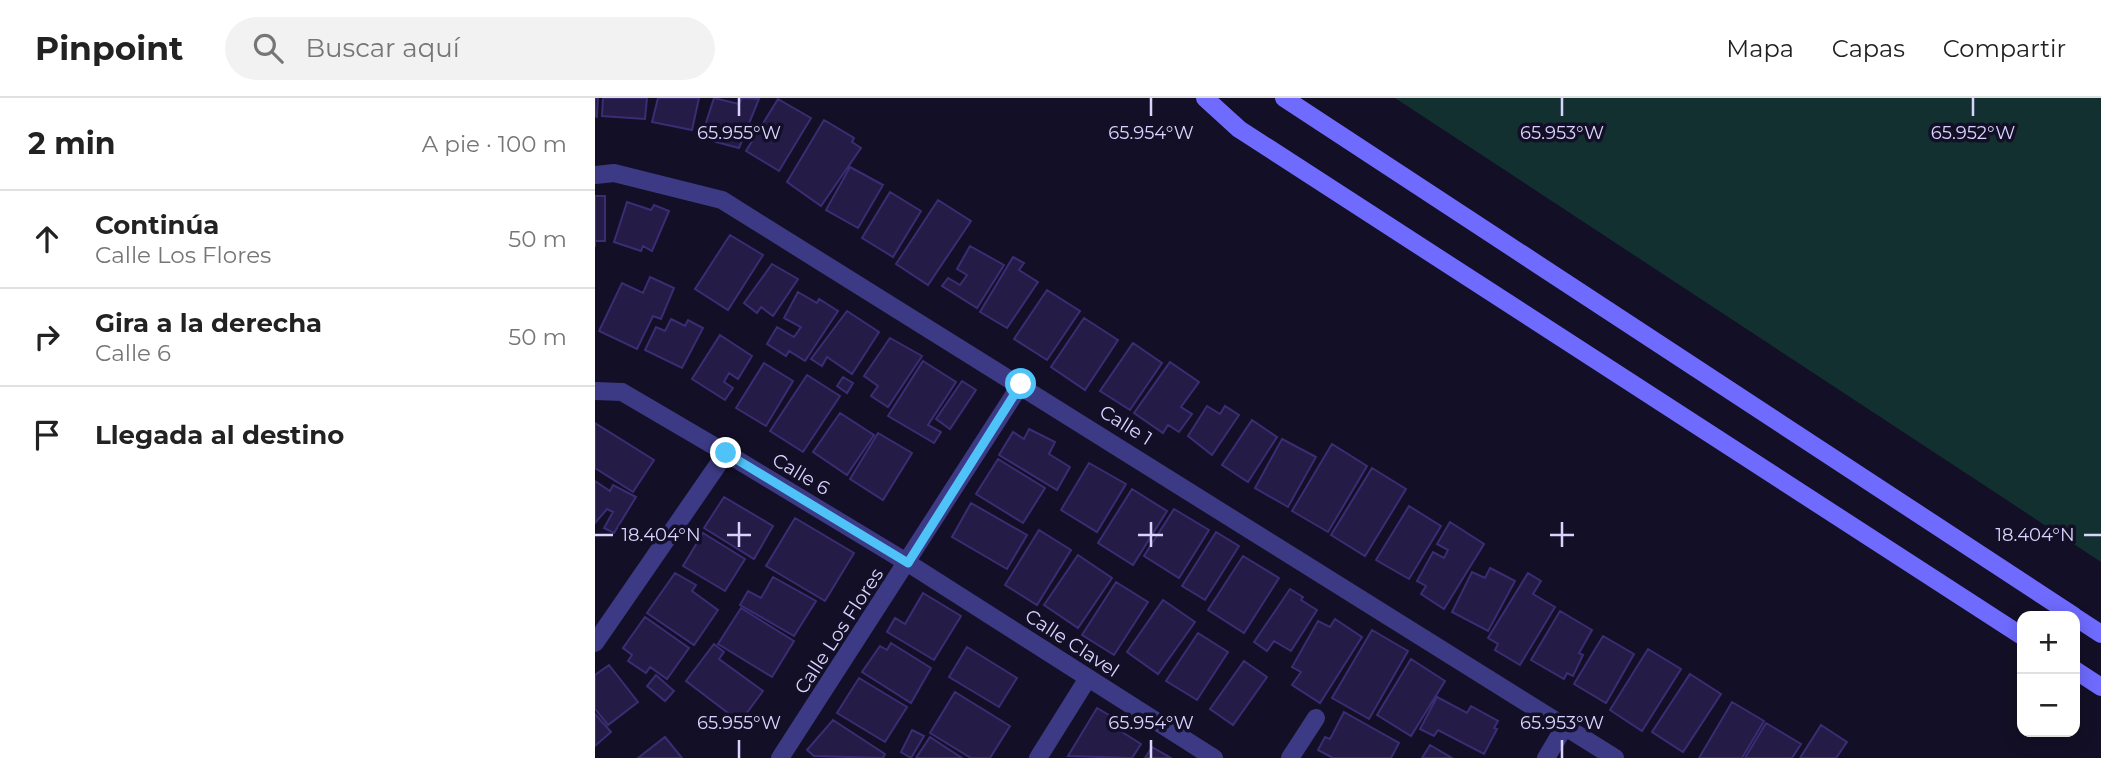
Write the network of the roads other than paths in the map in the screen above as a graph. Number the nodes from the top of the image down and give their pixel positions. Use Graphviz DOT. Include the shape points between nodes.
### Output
graph roads {
  1 [pos="1205,98"];
  2 [pos="1284,98"];
  3 [pos="595,175"];
  4 [pos="1021,384"];
  5 [pos="595,391"];
  6 [pos="726,453"];
  7 [pos="908,563"];
  8 [pos="2065,611"];
  9 [pos="2080,621"];
  10 [pos="2017,633"];
  11 [pos="2101,634"];
  12 [pos="595,643"];
  13 [pos="2080,673"];
  14 [pos="1088,678"];
  15 [pos="2101,687"];
  16 [pos="1316,718"];
  17 [pos="1565,726"];
  18 [pos="780,758"];
  19 [pos="1038,758"];
  20 [pos="1214,758"];
  21 [pos="1290,758"];
  22 [pos="1546,758"];
  23 [pos="1615,758"];
  1 -- 10 [label="main road" via="1239,129"];
  2 -- 8 [label="main road"];
  3 -- 4 [label="street, Calle 1" via="614,173 722,200"];
  4 -- 7 [label="street, Calle Los Flores"];
  4 -- 17 [label="street, Calle 1"];
  5 -- 6 [label="street, Calle 6" via="622,392"];
  6 -- 7 [label="street, Calle 6"];
  6 -- 12 [label="street"];
  7 -- 14 [label="street, Calle Clavel"];
  7 -- 18 [label="street, Calle Los Flores"];
  9 -- 11 [label="main road"];
  13 -- 15 [label="main road"];
  14 -- 19 [label="street"];
  14 -- 20 [label="street, Calle Clavel"];
  16 -- 21 [label="street"];
  17 -- 22 [label="street"];
  17 -- 23 [label="street, Calle 1"];
}
